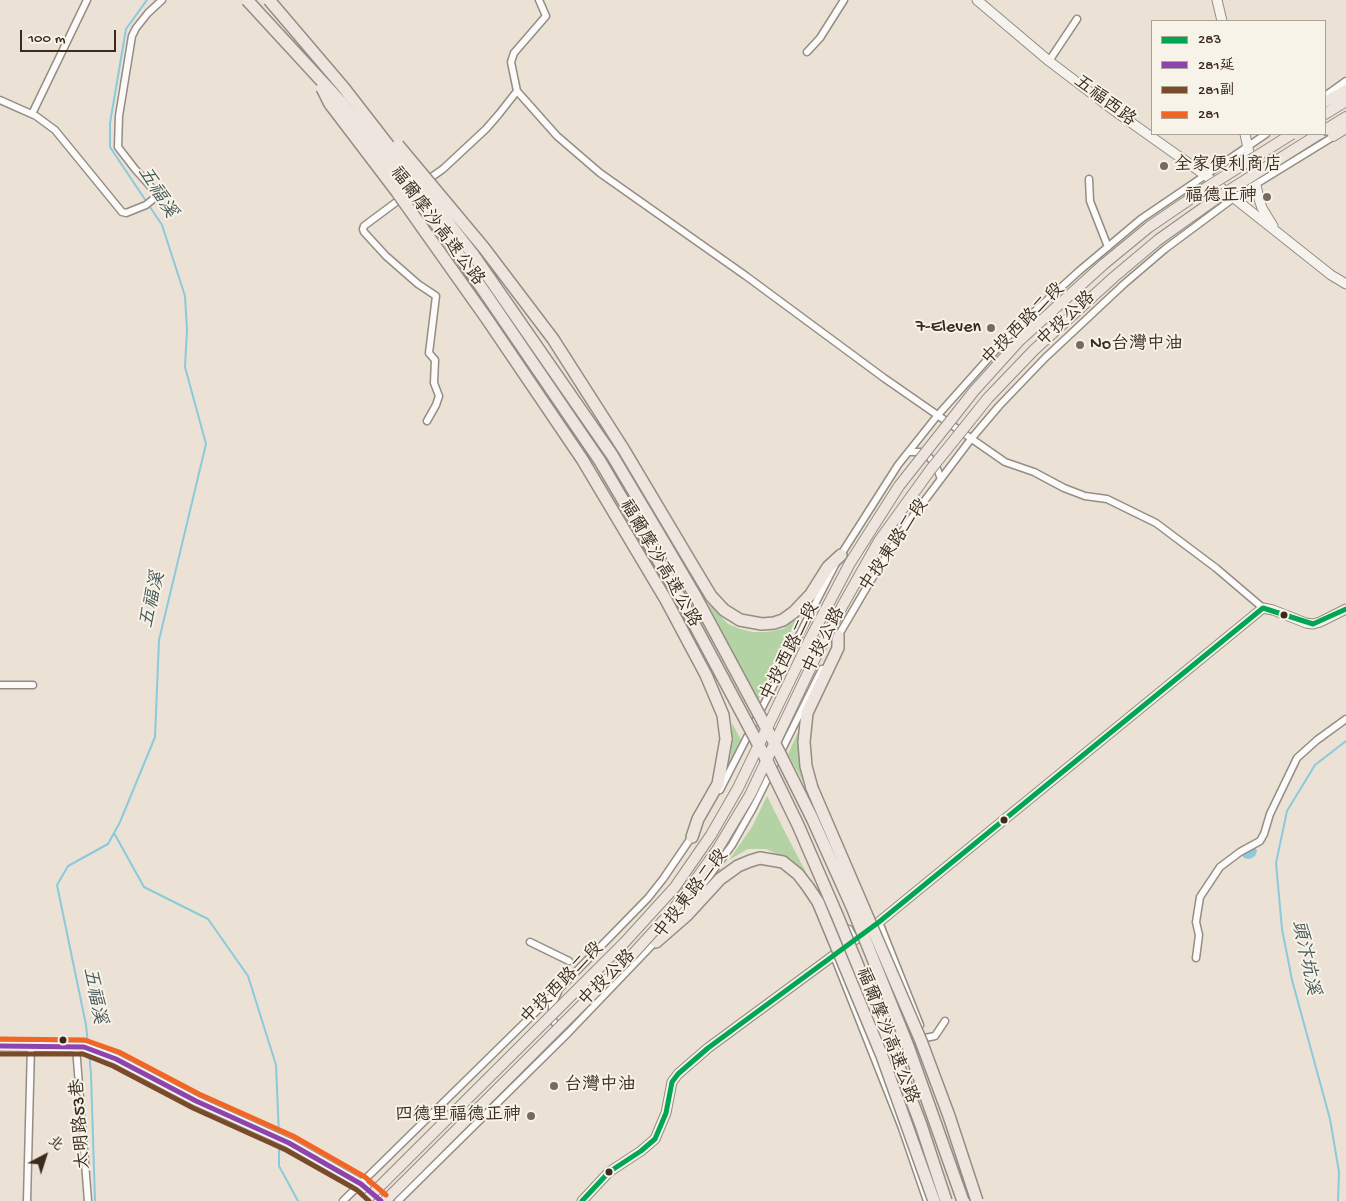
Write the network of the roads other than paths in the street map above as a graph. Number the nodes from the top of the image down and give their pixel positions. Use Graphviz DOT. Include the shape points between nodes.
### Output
graph roads {
  1 [pos="87,0"];
  2 [pos="162,0"];
  3 [pos="247,0"];
  4 [pos="269,0"];
  5 [pos="539,0"];
  6 [pos="844,0"];
  7 [pos="977,0"];
  8 [pos="1218,0"];
  9 [pos="1077,19"];
  10 [pos="1222,20"];
  11 [pos="807,52"];
  12 [pos="1049,61"];
  13 [pos="316,77"];
  14 [pos="1346,81"];
  15 [pos="344,88"];
  16 [pos="517,90"];
  17 [pos="1346,90"];
  18 [pos="0,100"];
  19 [pos="1326,100"];
  20 [pos="1346,101"];
  21 [pos="1326,113"];
  22 [pos="32,114"];
  23 [pos="1346,117"];
  24 [pos="1346,128"];
  25 [pos="1329,133"];
  26 [pos="1346,133"];
  27 [pos="1245,135"];
  28 [pos="1264,135"];
  29 [pos="1290,135"];
  30 [pos="1318,135"];
  31 [pos="1247,146"];
  32 [pos="1205,175"];
  33 [pos="1090,179"];
  34 [pos="1254,185"];
  35 [pos="1235,198"];
  36 [pos="1278,233"];
  37 [pos="1108,247"];
  38 [pos="1346,284"];
  39 [pos="938,416"];
  40 [pos="427,421"];
  41 [pos="971,439"];
  42 [pos="909,452"];
  43 [pos="941,479"];
  44 [pos="841,555"];
  45 [pos="1263,608"];
  46 [pos="1346,609"];
  47 [pos="838,636"];
  48 [pos="0,685"];
  49 [pos="33,685"];
  50 [pos="1346,719"];
  51 [pos="692,837"];
  52 [pos="879,922"];
  53 [pos="849,929"];
  54 [pos="855,940"];
  55 [pos="530,942"];
  56 [pos="656,942"];
  57 [pos="834,956"];
  58 [pos="1196,958"];
  59 [pos="569,961"];
  60 [pos="559,989"];
  61 [pos="945,1021"];
  62 [pos="569,1032"];
  63 [pos="925,1038"];
  64 [pos="0,1046"];
  65 [pos="30,1046"];
  66 [pos="80,1047"];
  67 [pos="874,1058"];
  68 [pos="361,1184"];
  69 [pos="26,1201"];
  70 [pos="88,1201"];
  71 [pos="344,1201"];
  72 [pos="365,1201"];
  73 [pos="383,1201"];
  74 [pos="398,1201"];
  75 [pos="582,1201"];
  76 [pos="927,1201"];
  77 [pos="934,1201"];
  78 [pos="946,1201"];
  79 [pos="963,1201"];
  80 [pos="979,1201"];
  1 -- 22 [label="street"];
  2 -- 22 [label="street" via="132,36 118,135 118,147 161,196 146,205 122,212 55,130"];
  3 -- 13 [label="highway, 福爾摩沙高速公路, bridge"];
  4 -- 15 [label="highway, 福爾摩沙高速公路, bridge"];
  5 -- 16 [label="street" via="546,16 511,62"];
  6 -- 11 [label="street"];
  7 -- 12 [label="street, 五福西路"];
  8 -- 10 [label="street"];
  9 -- 12 [label="street"];
  12 -- 32 [label="street, 五福西路"];
  13 -- 51 [label="highway, bridge" via="330,104 444,258 582,459 706,674 724,715 726,739 718,784"];
  13 -- 78 [label="highway, 福爾摩沙高速公路, bridge" via="340,101 451,243 600,461 683,603 764,755 838,915 894,1051"];
  14 -- 19 [label="street"];
  15 -- 44 [label="highway, bridge" via="399,146 456,214 553,339 711,596 724,610 748,622 783,620 811,594 828,567"];
  15 -- 79 [label="highway, 福爾摩沙高速公路, bridge" via="472,253 606,447 696,597 781,755 852,907 908,1046"];
  16 -- 39 [label="street" via="557,136 600,173"];
  16 -- 40 [label="street" via="493,121 443,169 363,229 386,256 436,296 429,353 435,360 434,383 439,396"];
  17 -- 19 [label="main road"];
  18 -- 22 [label="street"];
  20 -- 21 [label="main road"];
  23 -- 25 [label="main road"];
  24 -- 25 [label="main road"];
  25 -- 26 [label="street, 中投東路二段"];
  25 -- 34 [label="street, 中投東路二段"];
  27 -- 31 [label="street"];
  28 -- 31 [label="street, 中投西路二段"];
  29 -- 72 [label="main road, 中投公路, bridge" via="1149,227 1020,340 974,391 900,486 850,563 734,796 675,887 624,943"];
  30 -- 73 [label="main road, 中投公路, bridge" via="1220,196 1158,240 1034,350 988,398 879,541 818,652 750,795 697,878 633,954"];
  31 -- 32 [label="street, 中投西路二段"];
  31 -- 34 [label="street"];
  32 -- 35 [label="street, 五福西路"];
  32 -- 37 [label="street, 中投西路二段" via="1141,219"];
  33 -- 37 [label="street" via="1090,201"];
  34 -- 35 [label="street, 中投東路二段"];
  34 -- 36 [label="street" via="1262,208"];
  35 -- 36 [label="street, 五福西路"];
  35 -- 41 [label="street, 中投東路二段" via="1165,249 1124,284 1045,358"];
  36 -- 38 [label="street, 五福西路"];
  37 -- 39 [label="street, 中投西路二段" via="1012,332"];
  39 -- 41 [label="street"];
  39 -- 42 [label="street, 中投西路二段"];
  41 -- 43 [label="street, 中投東路二段"];
  41 -- 45 [label="street" via="1005,462 1085,496 1107,499 1156,523"];
  42 -- 43 [label="street" via="922,452 929,457"];
  42 -- 44 [label="street, 中投西路二段"];
  43 -- 47 [label="street, 中投東路二段" via="910,520"];
  44 -- 51 [label="street, 中投西路二段" via="726,780"];
  45 -- 46 [label="street" via="1313,624"];
  45 -- 52 [label="street"];
  47 -- 56 [label="street, 中投東路二段" via="754,808 732,845"];
  47 -- 80 [label="highway, bridge" via="838,648 807,713 806,766 812,788 921,1041"];
  48 -- 49 [label="street"];
  50 -- 58 [label="street" via="1297,758 1260,841 1220,866 1200,897"];
  51 -- 60 [label="street, 中投西路二段" via="648,898"];
  52 -- 54 [label="street"];
  52 -- 63 [label="street"];
  53 -- 54 [label="street"];
  54 -- 57 [label="street"];
  55 -- 59 [label="street"];
  56 -- 62 [label="street, 中投東路二段"];
  56 -- 77 [label="highway, bridge" via="720,879 738,866 760,858 783,862 798,874 818,902 882,1056"];
  57 -- 67 [label="street"];
  57 -- 75 [label="street" via="708,1048 678,1074 672,1082 666,1113 655,1139 609,1172"];
  60 -- 62 [label="street" via="552,1005 552,1019 558,1028"];
  60 -- 68 [label="street, 中投西路二段"];
  61 -- 63 [label="street" via="934,1036"];
  62 -- 74 [label="street, 中投東路二段"];
  63 -- 67 [label="street"];
  63 -- 80 [label="street"];
  64 -- 65 [label="street"];
  65 -- 66 [label="street"];
  65 -- 69 [label="street"];
  66 -- 68 [label="street" via="116,1059 196,1101 289,1143"];
  66 -- 70 [label="street, 太明路53巷"];
  67 -- 76 [label="street"];
  68 -- 71 [label="street, 中投西路二段"];
  68 -- 73 [label="street"];
}
